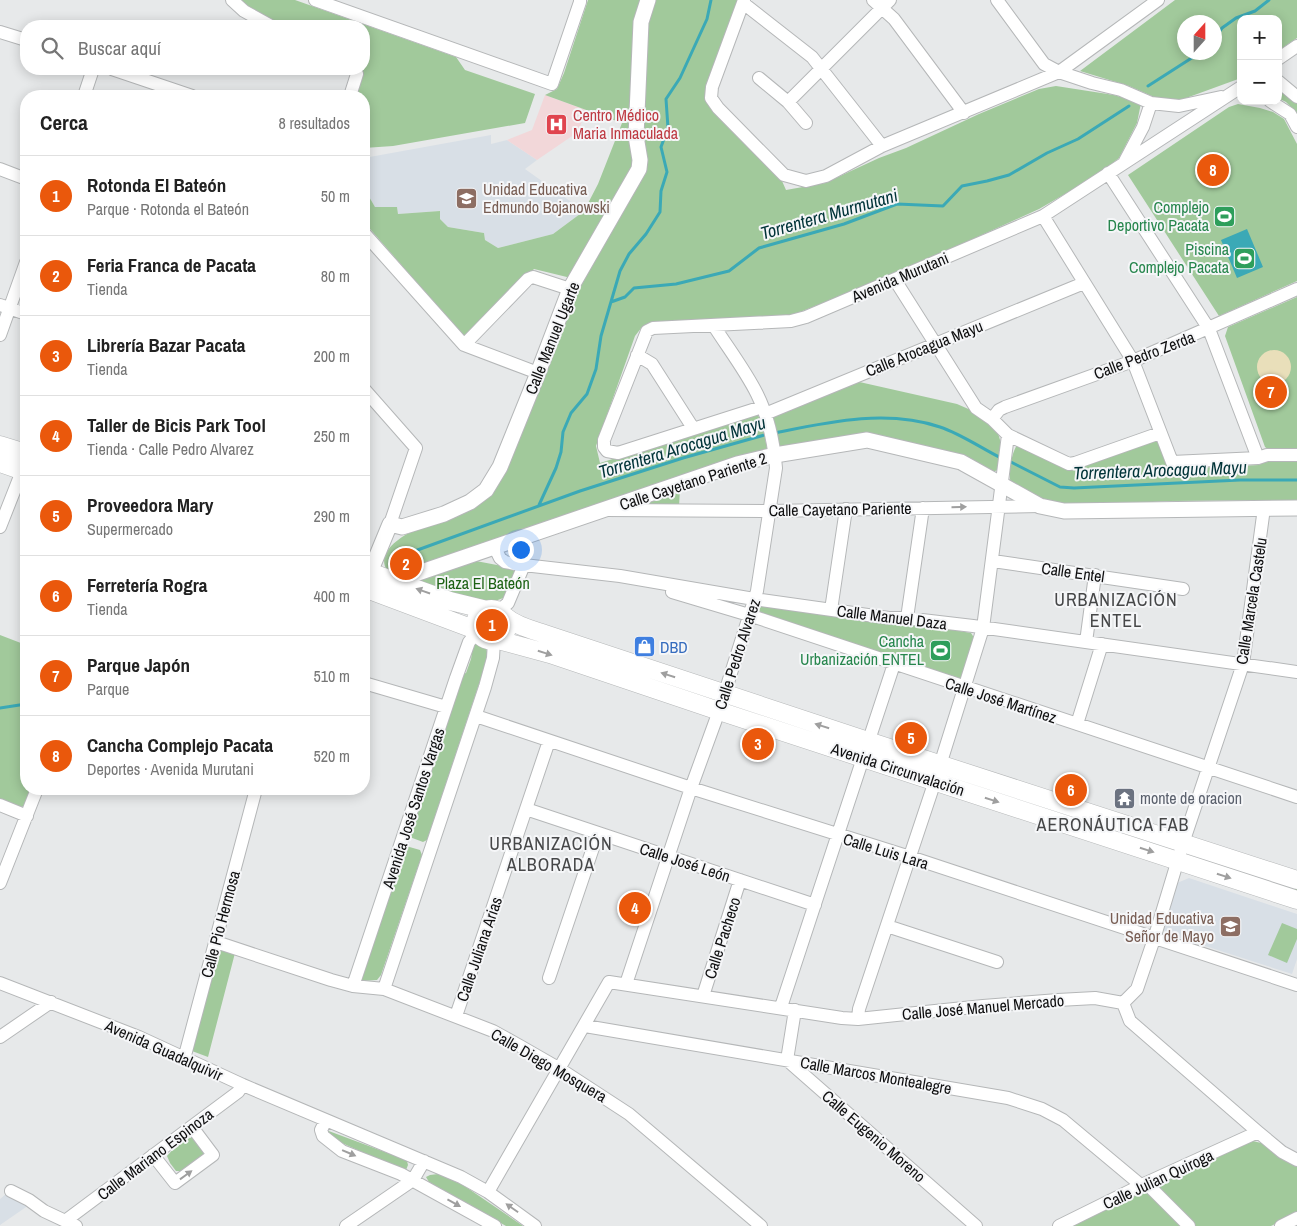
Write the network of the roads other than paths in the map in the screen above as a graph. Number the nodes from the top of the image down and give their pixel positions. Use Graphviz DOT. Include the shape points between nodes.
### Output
graph roads {
  1 [pos="232,0"];
  2 [pos="315,0"];
  3 [pos="580,0"];
  4 [pos="648,0"];
  5 [pos="1158,0"];
  6 [pos="744,1"];
  7 [pos="882,2"];
  8 [pos="1002,2"];
  9 [pos="260,20"];
  10 [pos="0,32"];
  11 [pos="20,38"];
  12 [pos="1297,46"];
  13 [pos="1282,56"];
  14 [pos="822,67"];
  15 [pos="1059,72"];
  16 [pos="91,75"];
  17 [pos="130,75"];
  18 [pos="356,75"];
  19 [pos="760,78"];
  20 [pos="1282,84"];
  21 [pos="86,90"];
  22 [pos="174,90"];
  23 [pos="352,90"];
  24 [pos="1234,96"];
  25 [pos="1297,97"];
  26 [pos="788,102"];
  27 [pos="1151,103"];
  28 [pos="1276,105"];
  29 [pos="964,112"];
  30 [pos="806,123"];
  31 [pos="1297,127"];
  32 [pos="882,146"];
  33 [pos="1124,162"];
  34 [pos="0,169"];
  35 [pos="1108,173"];
  36 [pos="20,177"];
  37 [pos="1043,216"];
  38 [pos="370,240"];
  39 [pos="20,275"];
  40 [pos="895,280"];
  41 [pos="1084,283"];
  42 [pos="570,289"];
  43 [pos="1297,290"];
  44 [pos="5,306"];
  45 [pos="20,312"];
  46 [pos="714,326"];
  47 [pos="1209,329"];
  48 [pos="0,335"];
  49 [pos="936,343"];
  50 [pos="464,345"];
  51 [pos="637,355"];
  52 [pos="1133,361"];
  53 [pos="538,373"];
  54 [pos="370,397"];
  55 [pos="764,410"];
  56 [pos="992,419"];
  57 [pos="694,428"];
  58 [pos="1160,433"];
  59 [pos="1008,435"];
  60 [pos="0,445"];
  61 [pos="20,451"];
  62 [pos="607,452"];
  63 [pos="775,455"];
  64 [pos="1297,455"];
  65 [pos="1258,458"];
  66 [pos="0,463"];
  67 [pos="20,467"];
  68 [pos="20,480"];
  69 [pos="1003,486"];
  70 [pos="999,506"];
  71 [pos="1040,506"];
  72 [pos="923,508"];
  73 [pos="1264,508"];
  74 [pos="1297,508"];
  75 [pos="846,509"];
  76 [pos="602,510"];
  77 [pos="770,511"];
  78 [pos="390,524"];
  79 [pos="0,527"];
  80 [pos="495,548"];
  81 [pos="993,560"];
  82 [pos="524,565"];
  83 [pos="370,568"];
  84 [pos="1095,575"];
  85 [pos="620,576"];
  86 [pos="370,579"];
  87 [pos="370,581"];
  88 [pos="395,581"];
  89 [pos="1183,589"];
  90 [pos="754,599"];
  91 [pos="831,610"];
  92 [pos="497,613"];
  93 [pos="749,615"];
  94 [pos="907,618"];
  95 [pos="983,628"];
  96 [pos="476,631"];
  97 [pos="496,641"];
  98 [pos="1086,642"];
  99 [pos="1102,644"];
  100 [pos="894,664"];
  101 [pos="1242,664"];
  102 [pos="1297,672"];
  103 [pos="370,685"];
  104 [pos="965,688"];
  105 [pos="724,693"];
  106 [pos="446,707"];
  107 [pos="718,711"];
  108 [pos="476,716"];
  109 [pos="1076,724"];
  110 [pos="549,741"];
  111 [pos="868,741"];
  112 [pos="863,758"];
  113 [pos="940,764"];
  114 [pos="1208,768"];
  115 [pos="935,781"];
  116 [pos="691,788"];
  117 [pos="35,795"];
  118 [pos="254,795"];
  119 [pos="1297,797"];
  120 [pos="0,806"];
  121 [pos="526,809"];
  122 [pos="26,816"];
  123 [pos="598,833"];
  124 [pos="838,836"];
  125 [pos="1183,843"];
  126 [pos="668,856"];
  127 [pos="910,858"];
  128 [pos="1178,860"];
  129 [pos="740,880"];
  130 [pos="1297,880"];
  131 [pos="0,883"];
  132 [pos="1297,900"];
  133 [pos="814,905"];
  134 [pos="887,926"];
  135 [pos="1154,939"];
  136 [pos="216,942"];
  137 [pos="997,962"];
  138 [pos="549,978"];
  139 [pos="0,983"];
  140 [pos="626,984"];
  141 [pos="354,986"];
  142 [pos="1297,986"];
  143 [pos="384,989"];
  144 [pos="703,996"];
  145 [pos="51,1002"];
  146 [pos="1123,1003"];
  147 [pos="781,1007"];
  148 [pos="795,1010"];
  149 [pos="456,1016"];
  150 [pos="858,1018"];
  151 [pos="585,1026"];
  152 [pos="0,1037"];
  153 [pos="184,1059"];
  154 [pos="787,1060"];
  155 [pos="560,1068"];
  156 [pos="243,1085"];
  157 [pos="326,1120"];
  158 [pos="192,1127"];
  159 [pos="1258,1132"];
  160 [pos="153,1155"];
  161 [pos="1297,1160"];
  162 [pos="424,1161"];
  163 [pos="412,1180"];
  164 [pos="1144,1184"];
  165 [pos="11,1191"];
  166 [pos="488,1192"];
  167 [pos="1297,1218"];
  168 [pos="70,1223"];
  169 [pos="487,1224"];
  170 [pos="346,1226"];
  171 [pos="535,1226"];
  172 [pos="761,1226"];
  173 [pos="976,1226"];
  174 [pos="1059,1226"];
  175 [pos="1189,1226"];
  176 [pos="1281,1226"];
  1 -- 9 [label="street"];
  2 -- 3 [label="street" via="552,84"];
  4 -- 42 [label="street, Calle Manuel Ugarte" via="641,22 636,136 639,169"];
  5 -- 15 [label="street"];
  6 -- 14 [label="street"];
  6 -- 32 [label="street" via="712,87 712,98 718,108 784,175 792,178 806,181 826,176"];
  7 -- 14 [label="street"];
  7 -- 29 [label="street"];
  8 -- 15 [label="street" via="1044,64"];
  10 -- 11 [label="street"];
  12 -- 13 [label="street"];
  14 -- 26 [label="street"];
  14 -- 32 [label="street"];
  15 -- 27 [label="street" via="1121,90"];
  15 -- 29 [label="street"];
  16 -- 21 [label="street"];
  17 -- 22 [label="street"];
  18 -- 23 [label="street"];
  19 -- 26 [label="street"];
  20 -- 25 [label="street"];
  24 -- 27 [label="street" via="1179,106"];
  24 -- 33 [label="street, Avenida Murutani"];
  26 -- 30 [label="street"];
  27 -- 33 [label="street" via="1143,127"];
  28 -- 31 [label="street" via="1290,114"];
  29 -- 32 [label="street"];
  33 -- 35 [label="street, Avenida Murutani"];
  34 -- 36 [label="street"];
  35 -- 37 [label="street, Avenida Murutani"];
  35 -- 47 [label="street"];
  37 -- 40 [label="street, Avenida Murutani"];
  37 -- 41 [label="street"];
  38 -- 50 [label="street"];
  39 -- 44 [label="street"];
  40 -- 46 [label="street, Avenida Murutani" via="792,321"];
  40 -- 49 [label="street"];
  41 -- 49 [label="street, Calle Arocagua Mayu"];
  41 -- 52 [label="street"];
  42 -- 50 [label="street" via="538,277 528,279"];
  42 -- 53 [label="street, Calle Manuel Ugarte"];
  43 -- 47 [label="street, Calle Pedro Zerda"];
  44 -- 45 [label="street"];
  44 -- 48 [label="street"];
  46 -- 51 [label="street, Avenida Murutani" via="654,328 647,331"];
  46 -- 55 [label="street, Calle Pedro Alvarez"];
  47 -- 52 [label="street, Calle Pedro Zerda"];
  47 -- 65 [label="street"];
  49 -- 55 [label="street, Calle Arocagua Mayu"];
  49 -- 56 [label="street" via="976,408"];
  50 -- 53 [label="street"];
  51 -- 57 [label="street" via="652,364"];
  51 -- 62 [label="street, Avenida Murutani" via="604,440"];
  52 -- 56 [label="street, Calle Pedro Zerda" via="1004,407"];
  52 -- 58 [label="street"];
  53 -- 78 [label="street, Calle Manuel Ugarte" via="500,467 486,490 444,514 402,527"];
  54 -- 78 [label="street" via="416,448"];
  55 -- 57 [label="street, Calle Arocagua Mayu"];
  55 -- 63 [label="street, Calle Pedro Alvarez"];
  56 -- 59 [label="street"];
  57 -- 62 [label="street, Calle Arocagua Mayu" via="618,453"];
  58 -- 59 [label="street" via="1069,464"];
  58 -- 65 [label="street" via="1172,462"];
  59 -- 69 [label="street"];
  60 -- 61 [label="main road"];
  63 -- 69 [label="street, Calle Cayetano Pariente 2" via="866,440 961,462"];
  63 -- 76 [label="street, Calle Cayetano Pariente 2" via="737,464"];
  63 -- 77 [label="street, Calle Pedro Alvarez"];
  64 -- 65 [label="street"];
  66 -- 67 [label="main road"];
  68 -- 79 [label="street"];
  69 -- 70 [label="street"];
  69 -- 71 [label="street, Calle Cayetano Pariente 2"];
  70 -- 71 [label="street, Calle Cayetano Pariente"];
  72 -- 70 [label="street, Calle Cayetano Pariente, one-way"];
  70 -- 81 [label="street"];
  71 -- 73 [label="street, Calle Cayetano Pariente" via="1064,511"];
  72 -- 75 [label="street, Calle Cayetano Pariente"];
  72 -- 94 [label="street"];
  73 -- 74 [label="street, Calle Cayetano Pariente"];
  73 -- 101 [label="street, Calle Marcela Castelu"];
  75 -- 77 [label="street, Calle Cayetano Pariente"];
  75 -- 91 [label="street"];
  76 -- 77 [label="street, Calle Cayetano Pariente"];
  76 -- 80 [label="street, Calle Cayetano Pariente"];
  77 -- 90 [label="street, Calle Pedro Alvarez"];
  78 -- 83 [label="street"];
  80 -- 82 [label="street, Calle Manuel Daza" via="505,562"];
  80 -- 88 [label="street, Calle Cayetano Pariente"];
  81 -- 84 [label="street, Calle Entel"];
  81 -- 95 [label="street"];
  82 -- 85 [label="street, Calle Manuel Daza"];
  82 -- 92 [label="street" via="511,598"];
  84 -- 89 [label="street, Calle Entel"];
  84 -- 98 [label="street"];
  85 -- 90 [label="street, Calle Manuel Daza"];
  85 -- 93 [label="street, Calle José Martínez"];
  86 -- 88 [label="main road, Avenida Circunvalación"];
  87 -- 96 [label="main road"];
  92 -- 88 [label="main road, Avenida Circunvalación, one-way" via="450,601"];
  90 -- 91 [label="street, Calle Manuel Daza"];
  90 -- 93 [label="street, Calle Pedro Alvarez"];
  91 -- 94 [label="street, Calle Manuel Daza"];
  92 -- 96 [label="main road" via="482,612 476,619"];
  92 -- 97 [label="main road" via="507,629"];
  105 -- 92 [label="main road, Avenida Circunvalación, one-way" via="545,634"];
  93 -- 100 [label="street, Calle José Martínez"];
  93 -- 105 [label="street, Calle Pedro Alvarez"];
  94 -- 95 [label="street, Calle Manuel Daza"];
  95 -- 98 [label="street, Calle Manuel Daza"];
  95 -- 104 [label="street"];
  96 -- 97 [label="main road" via="484,639"];
  96 -- 106 [label="street, Avenida José Santos Vargas"];
  97 -- 107 [label="main road, Avenida Circunvalación, one-way" via="550,654"];
  97 -- 108 [label="street, Avenida José Santos Vargas"];
  98 -- 99 [label="street, Calle Manuel Daza"];
  99 -- 101 [label="street, Calle Manuel Daza"];
  99 -- 109 [label="street"];
  100 -- 104 [label="street, Calle José Martínez"];
  100 -- 111 [label="street"];
  101 -- 102 [label="street, Calle Manuel Daza"];
  101 -- 114 [label="street, Calle Marcela Castelu"];
  103 -- 106 [label="street"];
  104 -- 109 [label="street, Calle José Martínez"];
  104 -- 113 [label="street"];
  105 -- 107 [label="street, Calle Pedro Alvarez"];
  111 -- 105 [label="main road, Avenida Circunvalación, one-way"];
  106 -- 141 [label="street, Avenida José Santos Vargas"];
  107 -- 112 [label="main road, Avenida Circunvalación"];
  107 -- 116 [label="street, Calle Pedro Alvarez"];
  108 -- 110 [label="street, Calle Luis Lara"];
  108 -- 143 [label="street, Avenida José Santos Vargas"];
  109 -- 114 [label="street, Calle José Martínez"];
  110 -- 116 [label="street, Calle Luis Lara"];
  110 -- 121 [label="street, Calle Juliana Arias"];
  111 -- 112 [label="street"];
  111 -- 113 [label="main road, Avenida Circunvalación"];
  112 -- 115 [label="main road, Avenida Circunvalación"];
  112 -- 124 [label="street"];
  113 -- 115 [label="street"];
  113 -- 125 [label="main road, Avenida Circunvalación"];
  114 -- 119 [label="street, Calle José Martínez"];
  114 -- 125 [label="street, Calle Marcela Castelu"];
  115 -- 127 [label="street"];
  115 -- 128 [label="main road, Avenida Circunvalación, one-way"];
  116 -- 124 [label="street, Calle Luis Lara"];
  116 -- 126 [label="street, Calle Pedro Alvarez"];
  117 -- 122 [label="street"];
  118 -- 136 [label="street, Calle Pio Hermosa"];
  120 -- 122 [label="street"];
  121 -- 123 [label="street, Calle José León"];
  121 -- 149 [label="street, Calle Juliana Arias"];
  122 -- 131 [label="street"];
  123 -- 126 [label="street, Calle José León"];
  123 -- 138 [label="street"];
  124 -- 127 [label="street, Calle Luis Lara"];
  124 -- 133 [label="street"];
  125 -- 128 [label="street, Calle Marcela Castelu"];
  125 -- 130 [label="main road, Avenida Circunvalación"];
  126 -- 129 [label="street, Calle José León"];
  126 -- 140 [label="street, Calle Pedro Alvarez"];
  127 -- 134 [label="street"];
  127 -- 135 [label="street, Calle Luis Lara"];
  128 -- 132 [label="main road, Avenida Circunvalación, one-way"];
  128 -- 135 [label="street, Calle Marcela Castelu"];
  129 -- 133 [label="street, Calle José León"];
  129 -- 144 [label="street, Calle Pacheco"];
  133 -- 147 [label="street"];
  134 -- 137 [label="street"];
  134 -- 150 [label="street"];
  135 -- 142 [label="street, Calle Luis Lara"];
  135 -- 146 [label="street, Calle Marcela Castelu" via="1137,989"];
  136 -- 141 [label="street, Calle Diego Mosquera"];
  136 -- 153 [label="street, Calle Pio Hermosa"];
  139 -- 145 [label="street, Avenida Guadalquivir"];
  140 -- 144 [label="street, Calle José Manuel Mercado"];
  140 -- 151 [label="street, Calle José Manuel Mercado" via="609,982"];
  141 -- 143 [label="street, Calle Diego Mosquera"];
  143 -- 149 [label="street, Calle Diego Mosquera"];
  144 -- 147 [label="street, Calle José Manuel Mercado"];
  145 -- 152 [label="street"];
  145 -- 153 [label="street, Avenida Guadalquivir"];
  146 -- 150 [label="street, Calle José Manuel Mercado" via="1094,998"];
  146 -- 159 [label="street" via="1130,1021"];
  147 -- 148 [label="street, Calle José Manuel Mercado"];
  148 -- 150 [label="street, Calle José Manuel Mercado"];
  148 -- 154 [label="street"];
  149 -- 155 [label="street, Calle Diego Mosquera" via="493,1031"];
  151 -- 154 [label="street, Calle Marcos Montealegre"];
  151 -- 155 [label="street"];
  153 -- 156 [label="street, Avenida Guadalquivir"];
  154 -- 164 [label="street, Calle Marcos Montealegre" via="1028,1104 1063,1120"];
  154 -- 173 [label="street, Calle Eugenio Moreno"];
  155 -- 166 [label="street"];
  155 -- 172 [label="street, Calle Diego Mosquera" via="629,1114"];
  156 -- 157 [label="street, Avenida Guadalquivir"];
  156 -- 158 [label="street, Calle Mariano Espinoza"];
  157 -- 162 [label="street, Avenida Guadalquivir"];
  157 -- 163 [label="street, one-way" via="321,1130 323,1136 342,1150"];
  158 -- 160 [label="street, Calle Mariano Espinoza"];
  160 -- 158 [label="street, one-way" via="175,1183 213,1155"];
  159 -- 161 [label="street"];
  159 -- 164 [label="street, Calle Julian Quiroga"];
  160 -- 168 [label="street, Calle Mariano Espinoza"];
  162 -- 163 [label="street"];
  162 -- 166 [label="street, Avenida Guadalquivir"];
  163 -- 169 [label="street, one-way"];
  163 -- 170 [label="street"];
  164 -- 174 [label="street, Calle Julian Quiroga"];
  164 -- 175 [label="street, Calle Marcos Montealegre"];
  165 -- 168 [label="street" via="30,1200 44,1212"];
  171 -- 166 [label="street, Avenida Guadalquivir, one-way"];
  167 -- 176 [label="street"];
}
